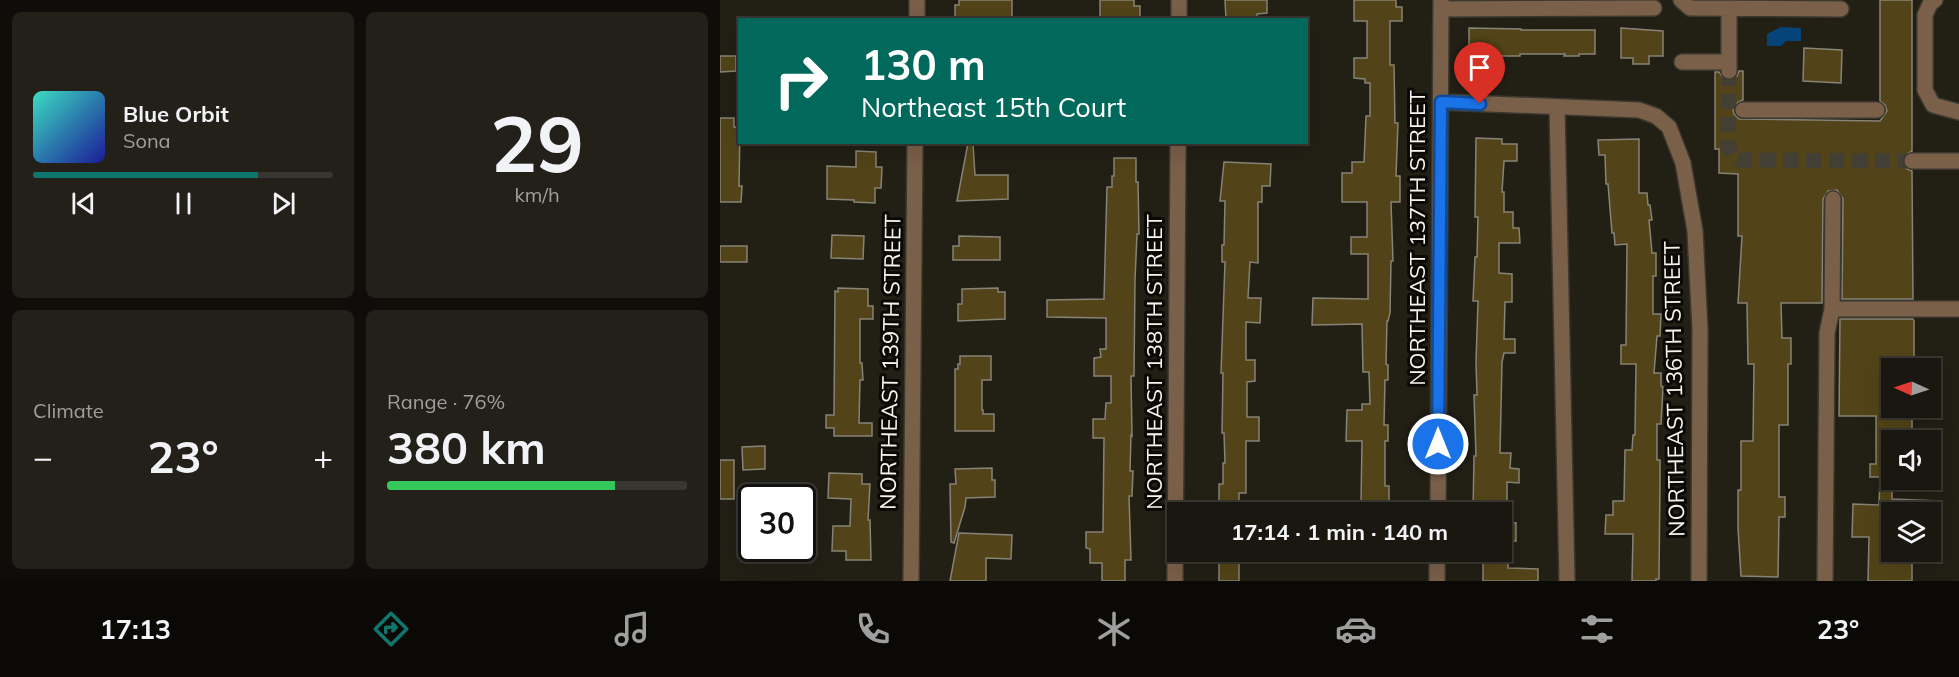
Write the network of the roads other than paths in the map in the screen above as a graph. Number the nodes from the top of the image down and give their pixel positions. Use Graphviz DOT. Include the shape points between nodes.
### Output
graph roads {
  1 [pos="917,0"];
  2 [pos="1179,0"];
  3 [pos="1681,0"];
  4 [pos="1935,0"];
  5 [pos="1441,4"];
  6 [pos="1654,8"];
  7 [pos="1730,8"];
  8 [pos="1841,9"];
  9 [pos="916,18"];
  10 [pos="1179,18"];
  11 [pos="1682,62"];
  12 [pos="1441,102"];
  13 [pos="1557,107"];
  14 [pos="1743,110"];
  15 [pos="1877,111"];
  16 [pos="1959,112"];
  17 [pos="915,144"];
  18 [pos="1178,144"];
  19 [pos="1911,161"];
  20 [pos="1959,161"];
  21 [pos="1833,199"];
  22 [pos="1832,309"];
  23 [pos="1959,309"];
  24 [pos="1438,502"];
  25 [pos="1437,562"];
  26 [pos="911,581"];
  27 [pos="1175,581"];
  28 [pos="1437,581"];
  29 [pos="1568,581"];
  30 [pos="1699,581"];
  31 [pos="1825,581"];
  1 -- 9 [label="street"];
  2 -- 10 [label="street"];
  3 -- 7 [label="street" via="1690,8"];
  4 -- 16 [label="street" via="1925,15 1925,90 1933,105"];
  5 -- 6 [label="street"];
  5 -- 12 [label="street, NORTHEAST 137TH STREET"];
  7 -- 8 [label="street"];
  7 -- 11 [label="street" via="1729,66"];
  12 -- 13 [label="street"];
  12 -- 24 [label="street, NORTHEAST 137TH STREET"];
  13 -- 29 [label="street"];
  13 -- 30 [label="street, NORTHEAST 136TH STREET" via="1639,110 1656,116 1670,127 1683,163 1695,231 1700,329"];
  14 -- 15 [label="street"];
  17 -- 26 [label="street, NORTHEAST 139TH STREET"];
  18 -- 27 [label="street, NORTHEAST 138TH STREET"];
  19 -- 20 [label="street"];
  21 -- 22 [label="street"];
  22 -- 23 [label="street"];
  22 -- 31 [label="street" via="1827,333"];
  25 -- 28 [label="street"];
}
